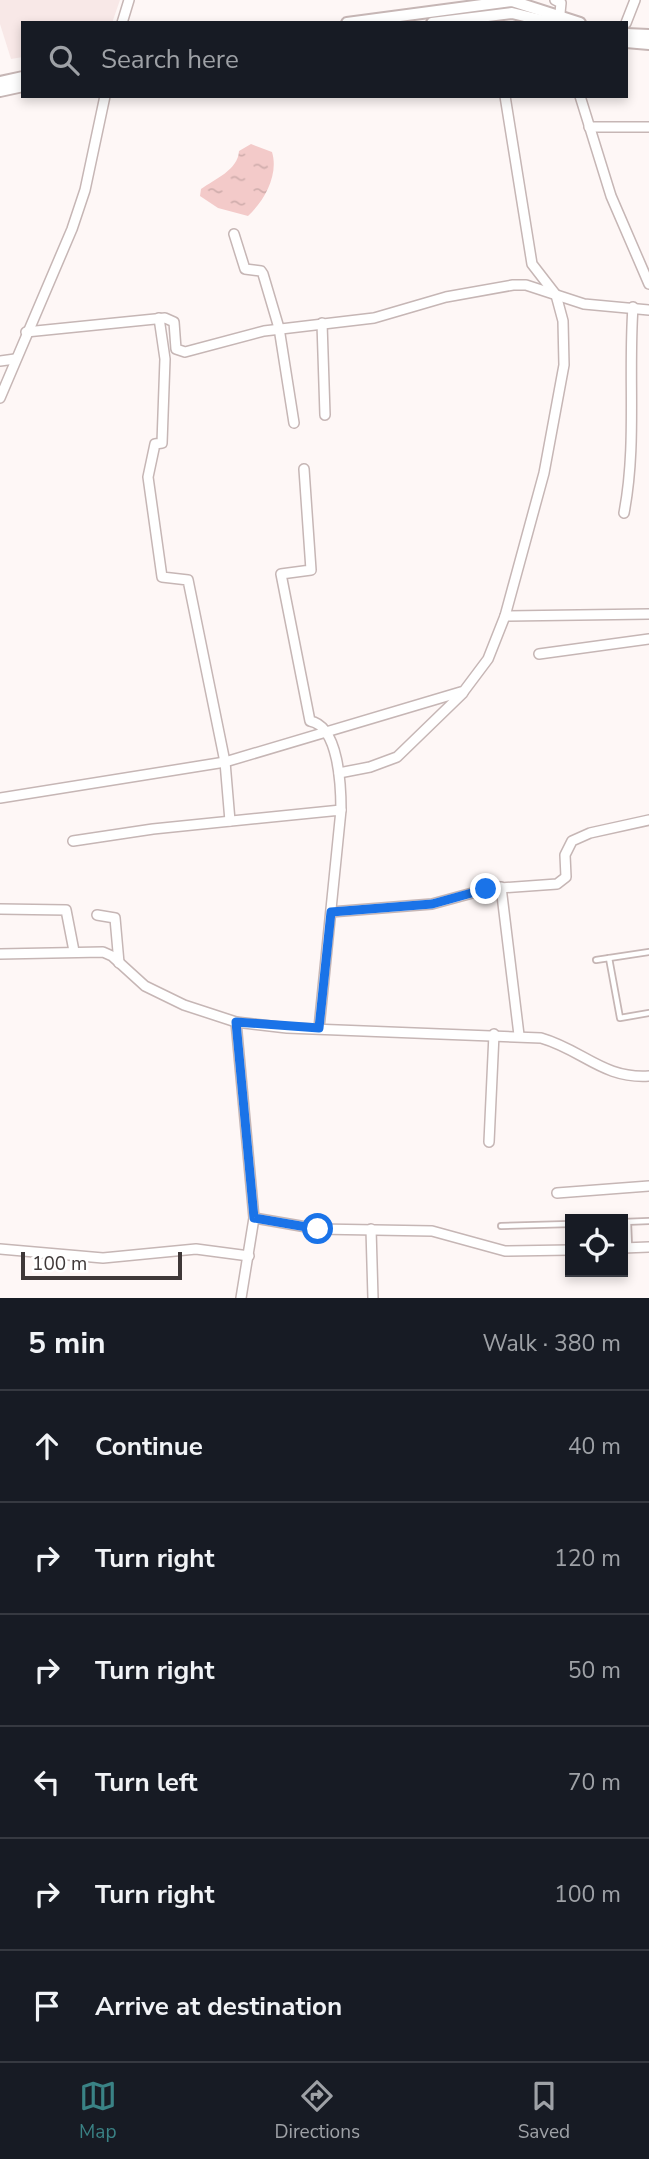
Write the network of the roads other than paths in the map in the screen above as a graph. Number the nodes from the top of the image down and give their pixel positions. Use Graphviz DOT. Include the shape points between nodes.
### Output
graph roads {
  1 [pos="130,0"];
  2 [pos="635,0"];
  3 [pos="560,1"];
  4 [pos="494,19"];
  5 [pos="557,20"];
  6 [pos="123,21"];
  7 [pos="362,21"];
  8 [pos="463,21"];
  9 [pos="627,21"];
  10 [pos="628,34"];
  11 [pos="649,35"];
  12 [pos="628,42"];
  13 [pos="649,44"];
  14 [pos="21,77"];
  15 [pos="0,82"];
  16 [pos="21,86"];
  17 [pos="0,91"];
  18 [pos="104,98"];
  19 [pos="505,98"];
  20 [pos="581,98"];
  21 [pos="589,127"];
  22 [pos="649,127"];
  23 [pos="234,234"];
  24 [pos="649,284"];
  25 [pos="556,295"];
  26 [pos="633,307"];
  27 [pos="649,310"];
  28 [pos="159,318"];
  29 [pos="321,323"];
  30 [pos="279,328"];
  31 [pos="26,332"];
  32 [pos="15,359"];
  33 [pos="0,361"];
  34 [pos="0,398"];
  35 [pos="325,415"];
  36 [pos="294,423"];
  37 [pos="304,468"];
  38 [pos="624,513"];
  39 [pos="649,614"];
  40 [pos="505,616"];
  41 [pos="649,639"];
  42 [pos="539,654"];
  43 [pos="464,691"];
  44 [pos="328,733"];
  45 [pos="225,762"];
  46 [pos="339,774"];
  47 [pos="0,798"];
  48 [pos="341,810"];
  49 [pos="649,820"];
  50 [pos="230,821"];
  51 [pos="73,841"];
  52 [pos="501,887"];
  53 [pos="0,909"];
  54 [pos="331,912"];
  55 [pos="97,915"];
  56 [pos="74,951"];
  57 [pos="649,952"];
  58 [pos="0,954"];
  59 [pos="609,958"];
  60 [pos="596,960"];
  61 [pos="119,963"];
  62 [pos="649,1013"];
  63 [pos="236,1022"];
  64 [pos="319,1028"];
  65 [pos="494,1034"];
  66 [pos="519,1035"];
  67 [pos="649,1076"];
  68 [pos="489,1142"];
  69 [pos="649,1186"];
  70 [pos="557,1193"];
  71 [pos="254,1218"];
  72 [pos="628,1222"];
  73 [pos="649,1222"];
  74 [pos="565,1224"];
  75 [pos="501,1226"];
  76 [pos="372,1229"];
  77 [pos="649,1247"];
  78 [pos="628,1248"];
  79 [pos="0,1249"];
  80 [pos="565,1250"];
  81 [pos="249,1256"];
  82 [pos="241,1298"];
  83 [pos="373,1298"];
  1 -- 6 [label="street"];
  2 -- 9 [label="street"];
  3 -- 5 [label="street"];
  4 -- 5 [label="street" via="512,13"];
  4 -- 8 [label="street"];
  5 -- 7 [label="street" via="512,1"];
  10 -- 11 [label="street"];
  12 -- 13 [label="street"];
  14 -- 15 [label="street"];
  16 -- 17 [label="street"];
  18 -- 31 [label="street" via="76,216"];
  19 -- 25 [label="street" via="532,264"];
  20 -- 21 [label="street"];
  21 -- 22 [label="street"];
  21 -- 24 [label="street" via="611,196"];
  23 -- 30 [label="street" via="245,270 262,272"];
  25 -- 26 [label="street" via="584,304"];
  25 -- 29 [label="street" via="526,285 497,286 374,318"];
  25 -- 40 [label="street" via="564,345 560,396"];
  26 -- 27 [label="street"];
  26 -- 38 [label="street" via="631,476"];
  28 -- 30 [label="street" via="174,322 176,349 185,352"];
  28 -- 31 [label="street"];
  28 -- 45 [label="street" via="165,359 162,443 155,444 148,477 162,577 188,580"];
  29 -- 30 [label="street"];
  29 -- 35 [label="street"];
  30 -- 36 [label="street"];
  31 -- 32 [label="street"];
  32 -- 33 [label="street"];
  32 -- 34 [label="street"];
  37 -- 44 [label="street" via="311,570 281,574 310,721"];
  39 -- 40 [label="street"];
  40 -- 43 [label="street" via="488,659"];
  41 -- 42 [label="street"];
  43 -- 44 [label="street"];
  43 -- 46 [label="street" via="397,757"];
  44 -- 45 [label="street"];
  44 -- 46 [label="street"];
  45 -- 47 [label="street"];
  45 -- 50 [label="street"];
  46 -- 48 [label="street"];
  48 -- 50 [label="street"];
  48 -- 54 [label="street"];
  49 -- 52 [label="street" via="572,841 565,855 566,877 557,884"];
  50 -- 51 [label="street"];
  52 -- 54 [label="street" via="432,904"];
  52 -- 66 [label="street"];
  53 -- 56 [label="street" via="66,910"];
  54 -- 64 [label="street"];
  55 -- 61 [label="street" via="115,918"];
  56 -- 58 [label="street"];
  56 -- 61 [label="street" via="103,952"];
  57 -- 59 [label="lane"];
  59 -- 60 [label="lane"];
  59 -- 62 [label="lane" via="620,1018"];
  61 -- 63 [label="street" via="152,989"];
  63 -- 64 [label="street"];
  63 -- 71 [label="street"];
  64 -- 65 [label="street"];
  65 -- 66 [label="street"];
  65 -- 68 [label="street"];
  66 -- 67 [label="street" via="559,1043 620,1076"];
  69 -- 70 [label="street"];
  71 -- 76 [label="street" via="318,1229"];
  71 -- 81 [label="street"];
  72 -- 73 [label="lane"];
  74 -- 75 [label="lane"];
  76 -- 80 [label="street" via="432,1231 505,1251"];
  76 -- 83 [label="street"];
  77 -- 78 [label="street"];
  79 -- 81 [label="street" via="93,1258 196,1249"];
  81 -- 82 [label="street"];
}
